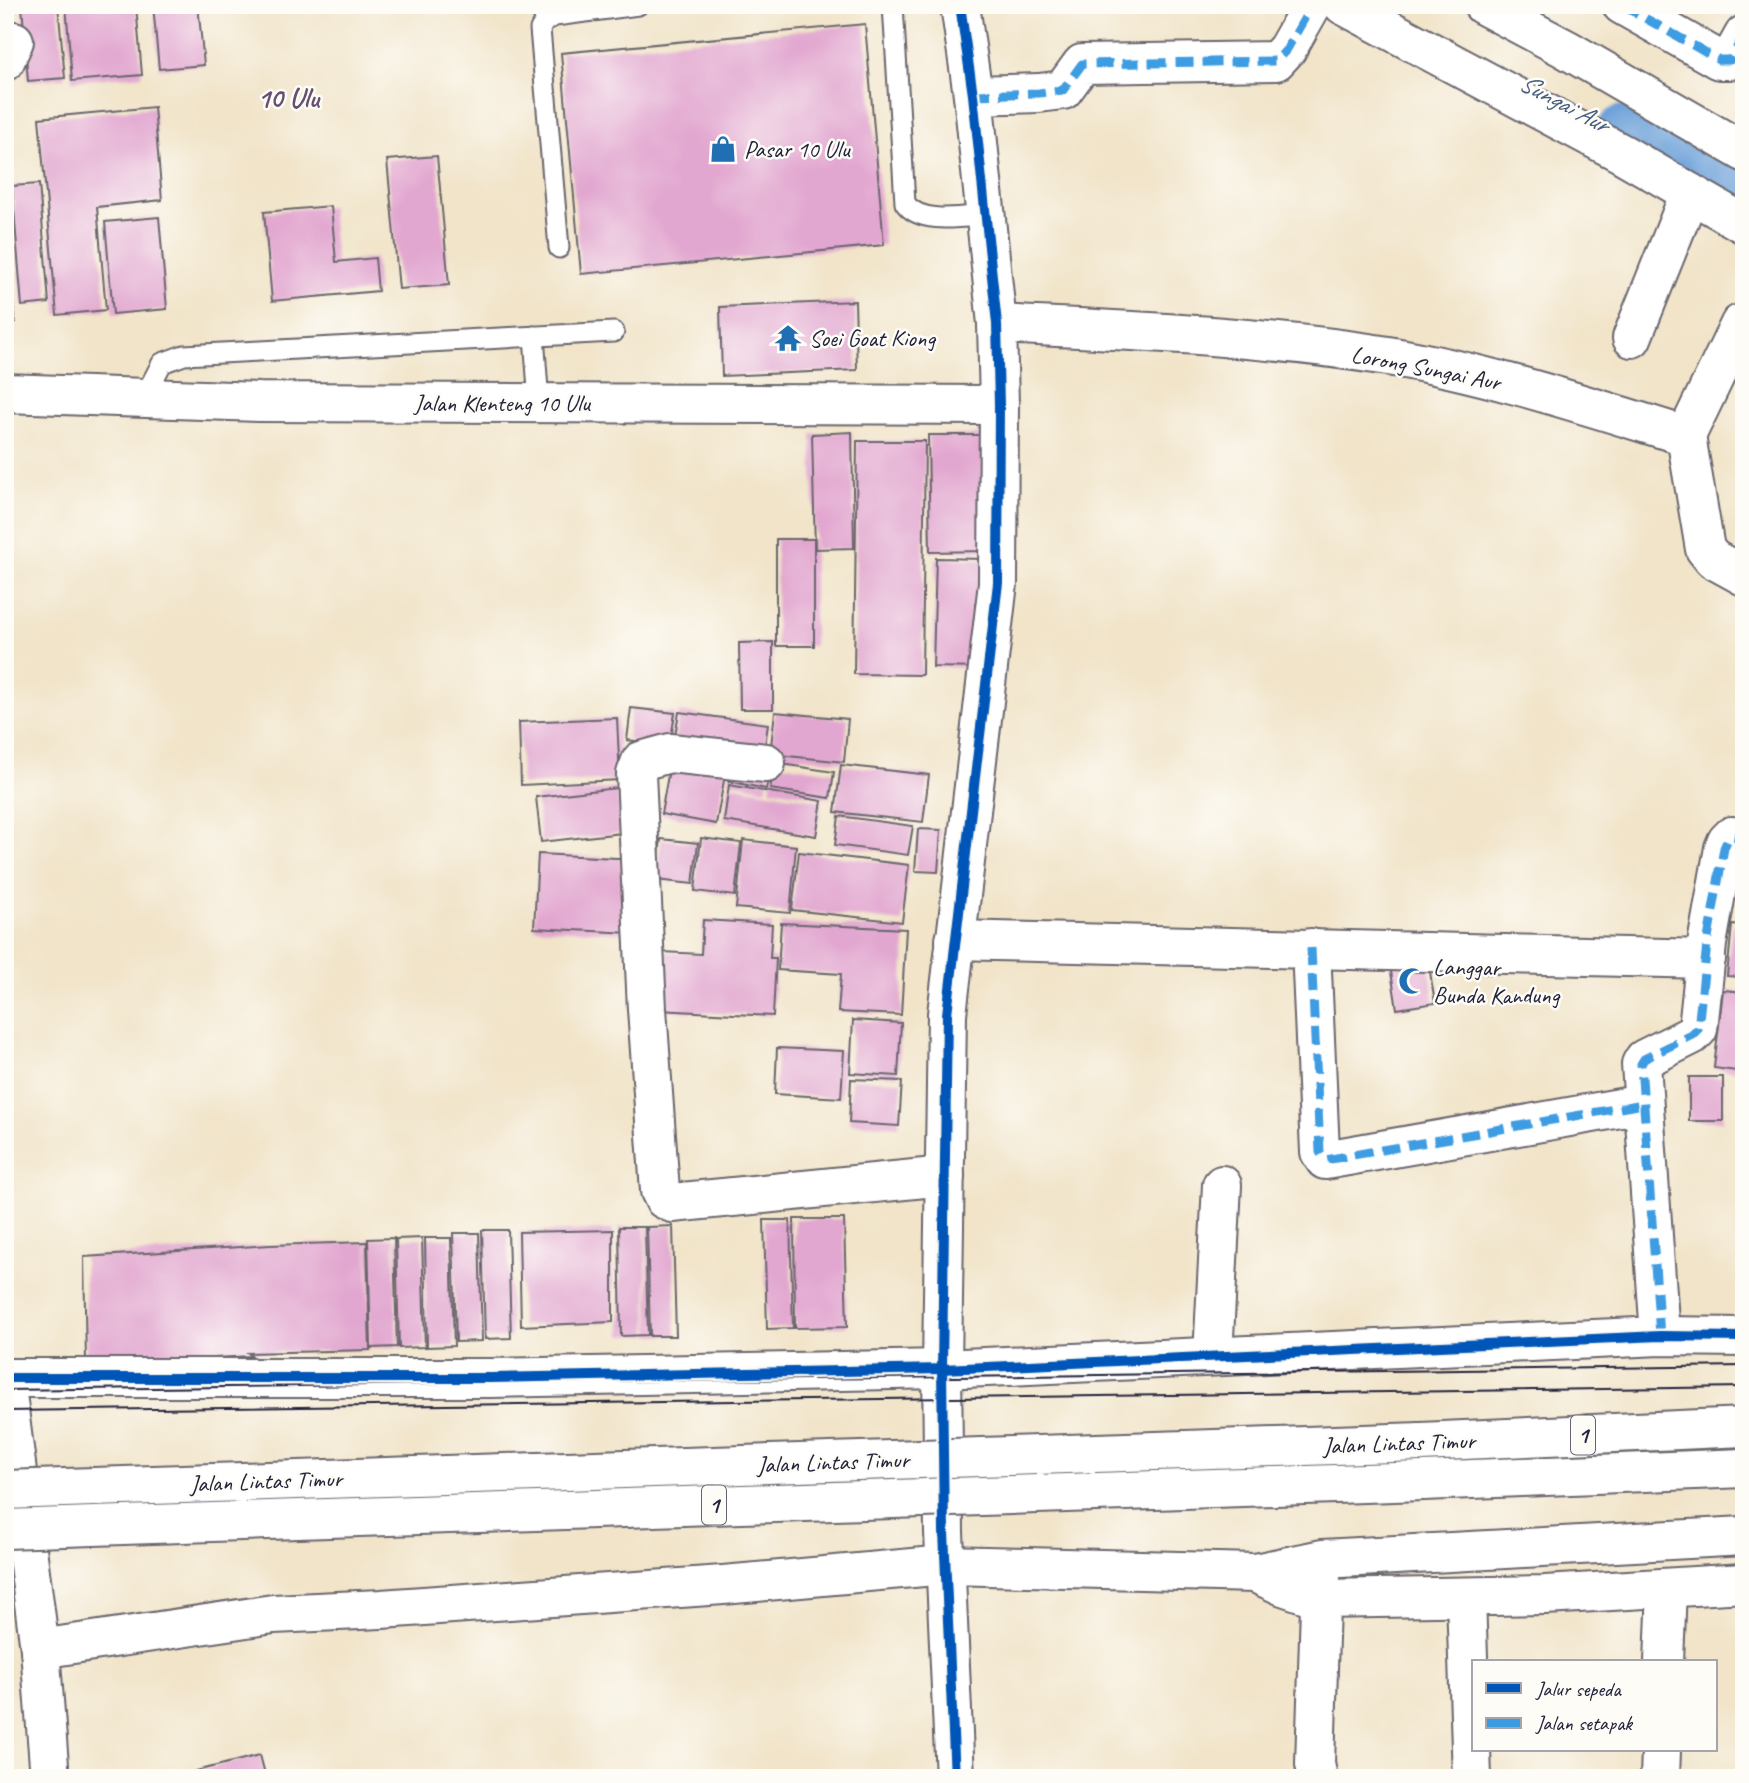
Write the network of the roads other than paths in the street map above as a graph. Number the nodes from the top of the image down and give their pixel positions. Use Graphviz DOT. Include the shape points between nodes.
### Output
graph roads {
  1 [pos="638,5"];
  2 [pos="893,5"];
  3 [pos="960,5"];
  4 [pos="1312,5"];
  5 [pos="1343,5"];
  6 [pos="1483,5"];
  7 [pos="1622,5"];
  8 [pos="1739,52"];
  9 [pos="973,95"];
  10 [pos="1744,152"];
  11 [pos="1690,193"];
  12 [pos="985,215"];
  13 [pos="1744,224"];
  14 [pos="559,248"];
  15 [pos="997,324"];
  16 [pos="1740,324"];
  17 [pos="614,332"];
  18 [pos="534,336"];
  19 [pos="1632,338"];
  20 [pos="5,393"];
  21 [pos="149,398"];
  22 [pos="539,403"];
  23 [pos="999,405"];
  24 [pos="1686,436"];
  25 [pos="1744,576"];
  26 [pos="766,763"];
  27 [pos="1744,838"];
  28 [pos="956,940"];
  29 [pos="1311,948"];
  30 [pos="1706,959"];
  31 [pos="1643,1104"];
  32 [pos="945,1176"];
  33 [pos="1222,1185"];
  34 [pos="1660,1336"];
  35 [pos="1744,1337"];
  36 [pos="1213,1356"];
  37 [pos="942,1369"];
  38 [pos="5,1378"];
  39 [pos="1744,1427"];
  40 [pos="1744,1468"];
  41 [pos="5,1490"];
  42 [pos="5,1528"];
  43 [pos="1744,1536"];
  44 [pos="1322,1559"];
  45 [pos="946,1565"];
  46 [pos="1255,1573"];
  47 [pos="1744,1583"];
  48 [pos="1667,1588"];
  49 [pos="1466,1597"];
  50 [pos="1321,1599"];
  51 [pos="40,1649"];
  52 [pos="1664,1660"];
  53 [pos="1661,1752"];
  54 [pos="50,1778"];
  55 [pos="955,1778"];
  56 [pos="1318,1778"];
  57 [pos="1472,1778"];
  58 [pos="1660,1778"];
  1 -- 14 [label="lane" via="555,16 540,29"];
  2 -- 12 [label="lane" via="905,203 919,215"];
  3 -- 9 [label="main road"];
  4 -- 9 [label="main road" via="1276,61 1082,64 1063,90"];
  5 -- 11 [label="main road"];
  6 -- 10 [label="main road"];
  7 -- 8 [label="main road" via="1719,60"];
  9 -- 12 [label="main road"];
  11 -- 13 [label="main road"];
  11 -- 19 [label="main road"];
  12 -- 15 [label="main road"];
  15 -- 23 [label="main road"];
  15 -- 24 [label="main road, Lorong Sungai Aur" via="1230,337 1387,356 1459,370"];
  16 -- 24 [label="main road"];
  17 -- 18 [label="lane"];
  18 -- 21 [label="lane" via="184,355 162,363"];
  18 -- 22 [label="lane"];
  20 -- 21 [label="main road, Jalan Klenteng 10 Ulu"];
  21 -- 22 [label="main road, Jalan Klenteng 10 Ulu"];
  22 -- 23 [label="main road, Jalan Klenteng 10 Ulu"];
  23 -- 28 [label="main road" via="998,583"];
  24 -- 25 [label="main road" via="1705,549 1713,559"];
  26 -- 32 [label="main road" via="670,753 641,761 636,774 660,1191 672,1203"];
  27 -- 30 [label="main road" via="1732,836 1724,848"];
  28 -- 29 [label="main road"];
  28 -- 32 [label="main road" via="947,1014"];
  29 -- 30 [label="main road"];
  29 -- 31 [label="main road" via="1320,1152 1325,1160"];
  30 -- 31 [label="main road" via="1700,1026 1692,1035 1644,1059"];
  31 -- 34 [label="main road"];
  32 -- 37 [label="main road"];
  33 -- 36 [label="main road"];
  34 -- 35 [label="main road"];
  34 -- 36 [label="main road"];
  36 -- 37 [label="main road"];
  37 -- 38 [label="main road" via="490,1378"];
  37 -- 45 [label="main road"];
  38 -- 51 [label="main road"];
  39 -- 41 [label="main road, Jalan Lintas Timur / 1, bridge"];
  40 -- 42 [label="main road, Jalan Lintas Timur / 1, bridge"];
  43 -- 44 [label="main road"];
  44 -- 46 [label="main road"];
  44 -- 50 [label="main road"];
  45 -- 46 [label="main road"];
  45 -- 51 [label="main road" via="723,1586 273,1614"];
  45 -- 55 [label="main road"];
  46 -- 50 [label="main road"];
  47 -- 48 [label="main road"];
  48 -- 49 [label="main road"];
  48 -- 52 [label="main road"];
  49 -- 50 [label="main road"];
  49 -- 57 [label="main road"];
  50 -- 56 [label="main road"];
  51 -- 54 [label="main road"];
  53 -- 58 [label="main road"];
}
